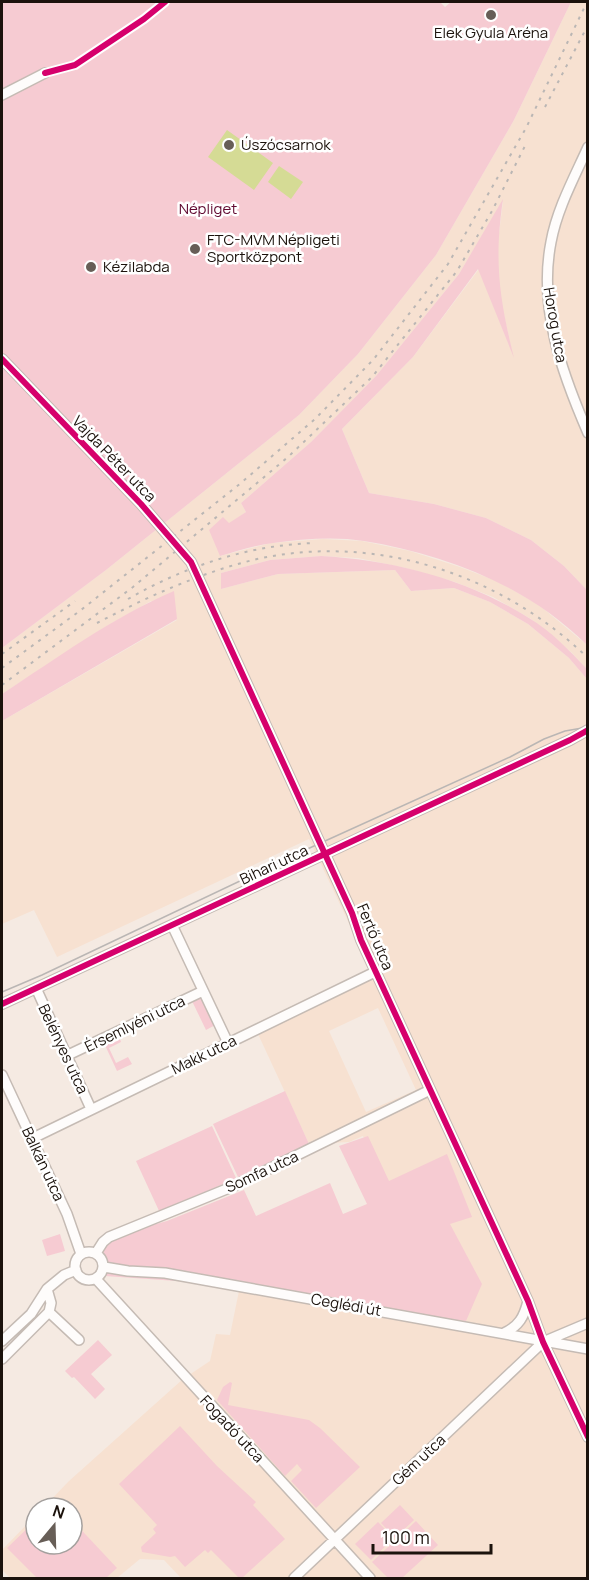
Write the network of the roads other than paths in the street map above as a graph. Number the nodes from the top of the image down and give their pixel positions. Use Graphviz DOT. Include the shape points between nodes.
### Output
graph roads {
  1 [pos="45,73"];
  2 [pos="2,95"];
  3 [pos="588,147"];
  4 [pos="2,359"];
  5 [pos="588,433"];
  6 [pos="201,582"];
  7 [pos="588,730"];
  8 [pos="325,855"];
  9 [pos="172,925"];
  10 [pos="376,971"];
  11 [pos="36,988"];
  12 [pos="203,991"];
  13 [pos="2,1004"];
  14 [pos="228,1043"];
  15 [pos="66,1056"];
  16 [pos="2,1075"];
  17 [pos="430,1090"];
  18 [pos="91,1109"];
  19 [pos="31,1139"];
  20 [pos="96,1253"];
  21 [pos="81,1254"];
  22 [pos="104,1268"];
  23 [pos="76,1270"];
  24 [pos="96,1279"];
  25 [pos="47,1289"];
  26 [pos="528,1301"];
  27 [pos="49,1312"];
  28 [pos="588,1323"];
  29 [pos="503,1334"];
  30 [pos="2,1341"];
  31 [pos="79,1341"];
  32 [pos="543,1342"];
  33 [pos="588,1349"];
  34 [pos="2,1359"];
  35 [pos="588,1437"];
  36 [pos="334,1540"];
  37 [pos="294,1578"];
  38 [pos="370,1578"];
  1 -- 2 [label="street"];
  3 -- 5 [label="street, Horog utca" via="567,194 547,267 555,343 566,382"];
  4 -- 6 [label="street, Vajda Péter utca" via="162,526 191,562"];
  6 -- 8 [label="street, Fertő utca"];
  7 -- 8 [label="street, Bihari utca"];
  8 -- 9 [label="street, Bihari utca"];
  8 -- 10 [label="street, Fertő utca"];
  9 -- 11 [label="street, Bihari utca"];
  9 -- 12 [label="street"];
  10 -- 14 [label="street, Makk utca"];
  10 -- 17 [label="street, Fertő utca"];
  11 -- 13 [label="street, Bihari utca"];
  11 -- 15 [label="street, Belényes utca"];
  12 -- 14 [label="street"];
  12 -- 15 [label="street, Érsemlyéni utca"];
  14 -- 18 [label="street, Makk utca"];
  15 -- 18 [label="street, Belényes utca"];
  16 -- 19 [label="street, Balkán utca"];
  17 -- 20 [label="street, Somfa utca" via="234,1186 109,1237"];
  17 -- 26 [label="street, Fertő utca"];
  18 -- 19 [label="street, Makk utca"];
  19 -- 21 [label="street, Balkán utca" via="67,1214"];
  20 -- 21 [label="street"];
  20 -- 22 [label="street"];
  21 -- 23 [label="street"];
  22 -- 24 [label="street"];
  22 -- 29 [label="street, Ceglédi út" via="165,1273"];
  23 -- 24 [label="street" via="85,1280"];
  23 -- 25 [label="street"];
  24 -- 36 [label="street, Fogadó utca"];
  25 -- 27 [label="street"];
  25 -- 30 [label="street" via="31,1314"];
  26 -- 29 [label="street" via="522,1319"];
  26 -- 32 [label="street, Fertő utca"];
  27 -- 31 [label="street"];
  27 -- 34 [label="street"];
  28 -- 32 [label="street"];
  29 -- 32 [label="street, Ceglédi út"];
  32 -- 33 [label="street, Ceglédi út"];
  32 -- 35 [label="street, Fertő utca"];
  32 -- 36 [label="street, Gém utca"];
  36 -- 37 [label="street, Gém utca"];
  36 -- 38 [label="street, Fogadó utca"];
}
